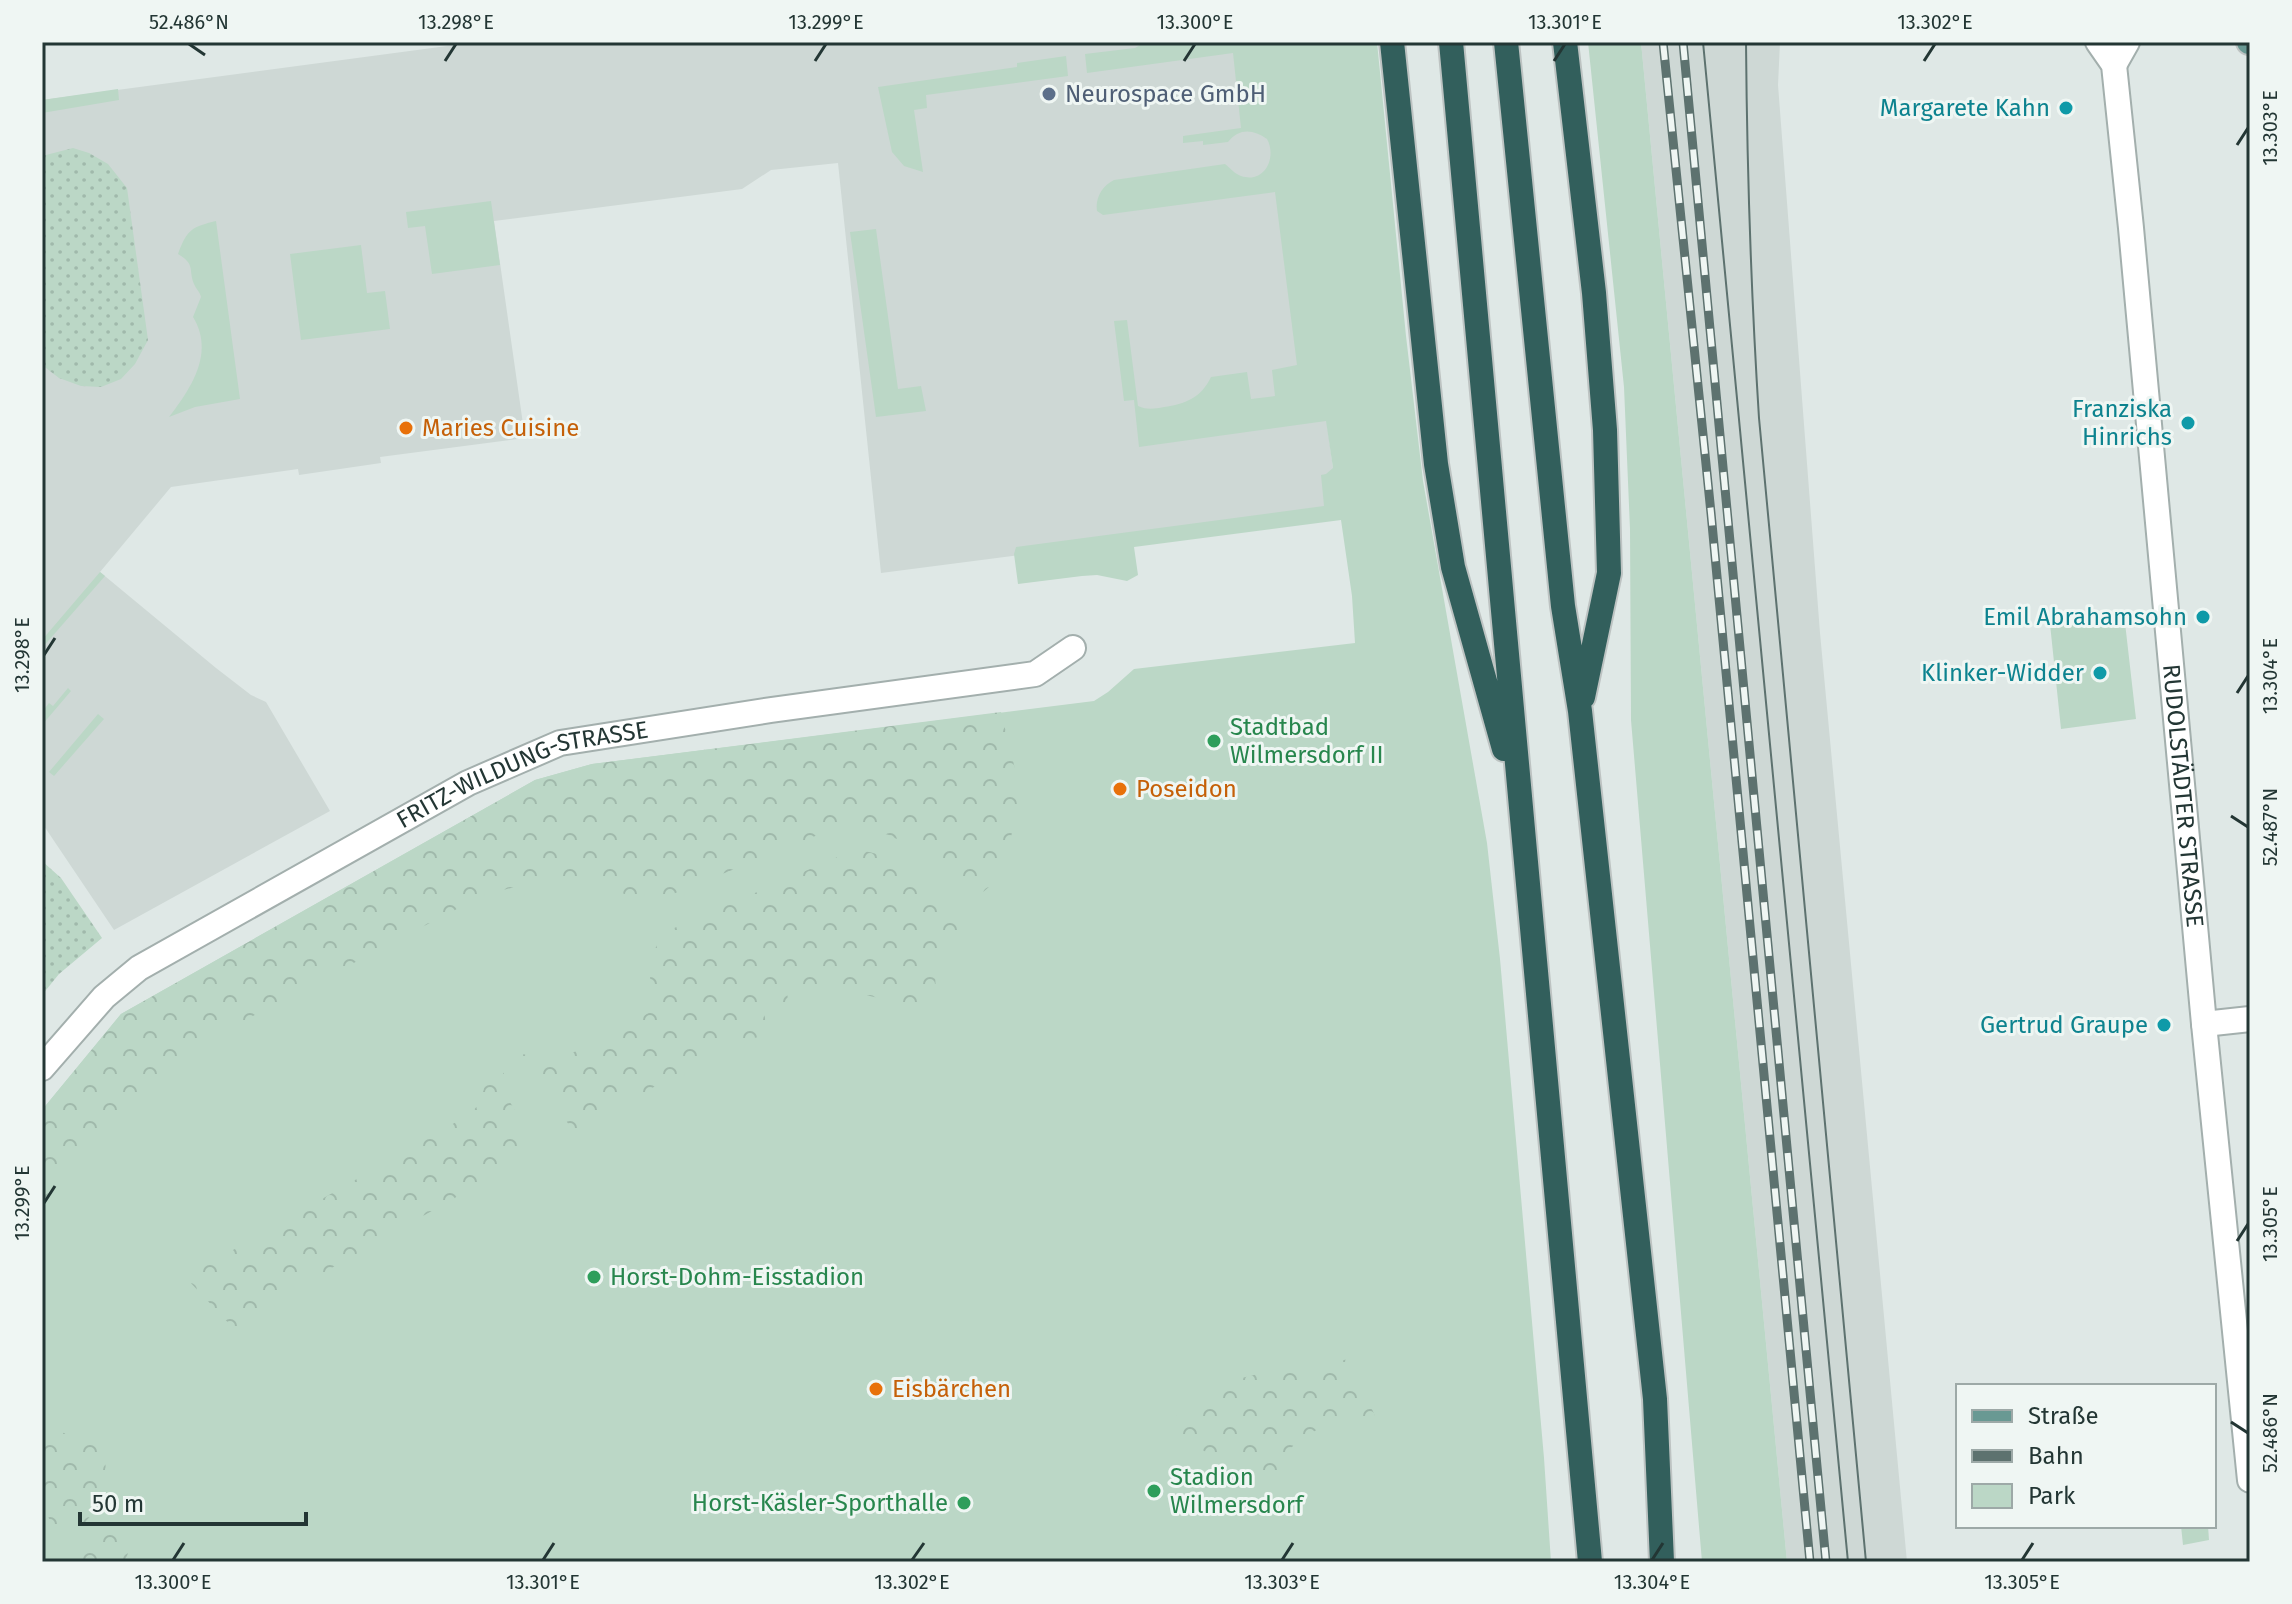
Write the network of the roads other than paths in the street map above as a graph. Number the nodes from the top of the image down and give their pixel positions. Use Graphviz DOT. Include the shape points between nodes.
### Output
graph roads {
  1 [pos="1392,42"];
  2 [pos="1451,42"];
  3 [pos="1506,42"];
  4 [pos="1565,42"];
  5 [pos="2098,42"];
  6 [pos="2127,42"];
  7 [pos="2114,65"];
  8 [pos="1073,648"];
  9 [pos="1580,711"];
  10 [pos="1520,808"];
  11 [pos="2250,1019"];
  12 [pos="2204,1024"];
  13 [pos="42,1068"];
  14 [pos="2250,1480"];
  15 [pos="1590,1562"];
  16 [pos="1662,1562"];
  1 -- 10 [label="highway" via="1436,464 1453,567"];
  2 -- 10 [label="highway"];
  3 -- 9 [label="highway" via="1563,606"];
  4 -- 9 [label="highway" via="1605,430 1609,573"];
  5 -- 7 [label="street, RUDOLSTÄDTER STRASSE"];
  6 -- 7 [label="street"];
  7 -- 12 [label="street, RUDOLSTÄDTER STRASSE"];
  8 -- 13 [label="street, FRITZ-WILDUNG-STRASSE" via="1035,674 560,743 468,783 139,968 104,997"];
  9 -- 16 [label="highway" via="1655,1399"];
  10 -- 15 [label="highway"];
  11 -- 12 [label="street"];
  12 -- 14 [label="street, RUDOLSTÄDTER STRASSE"];
}
